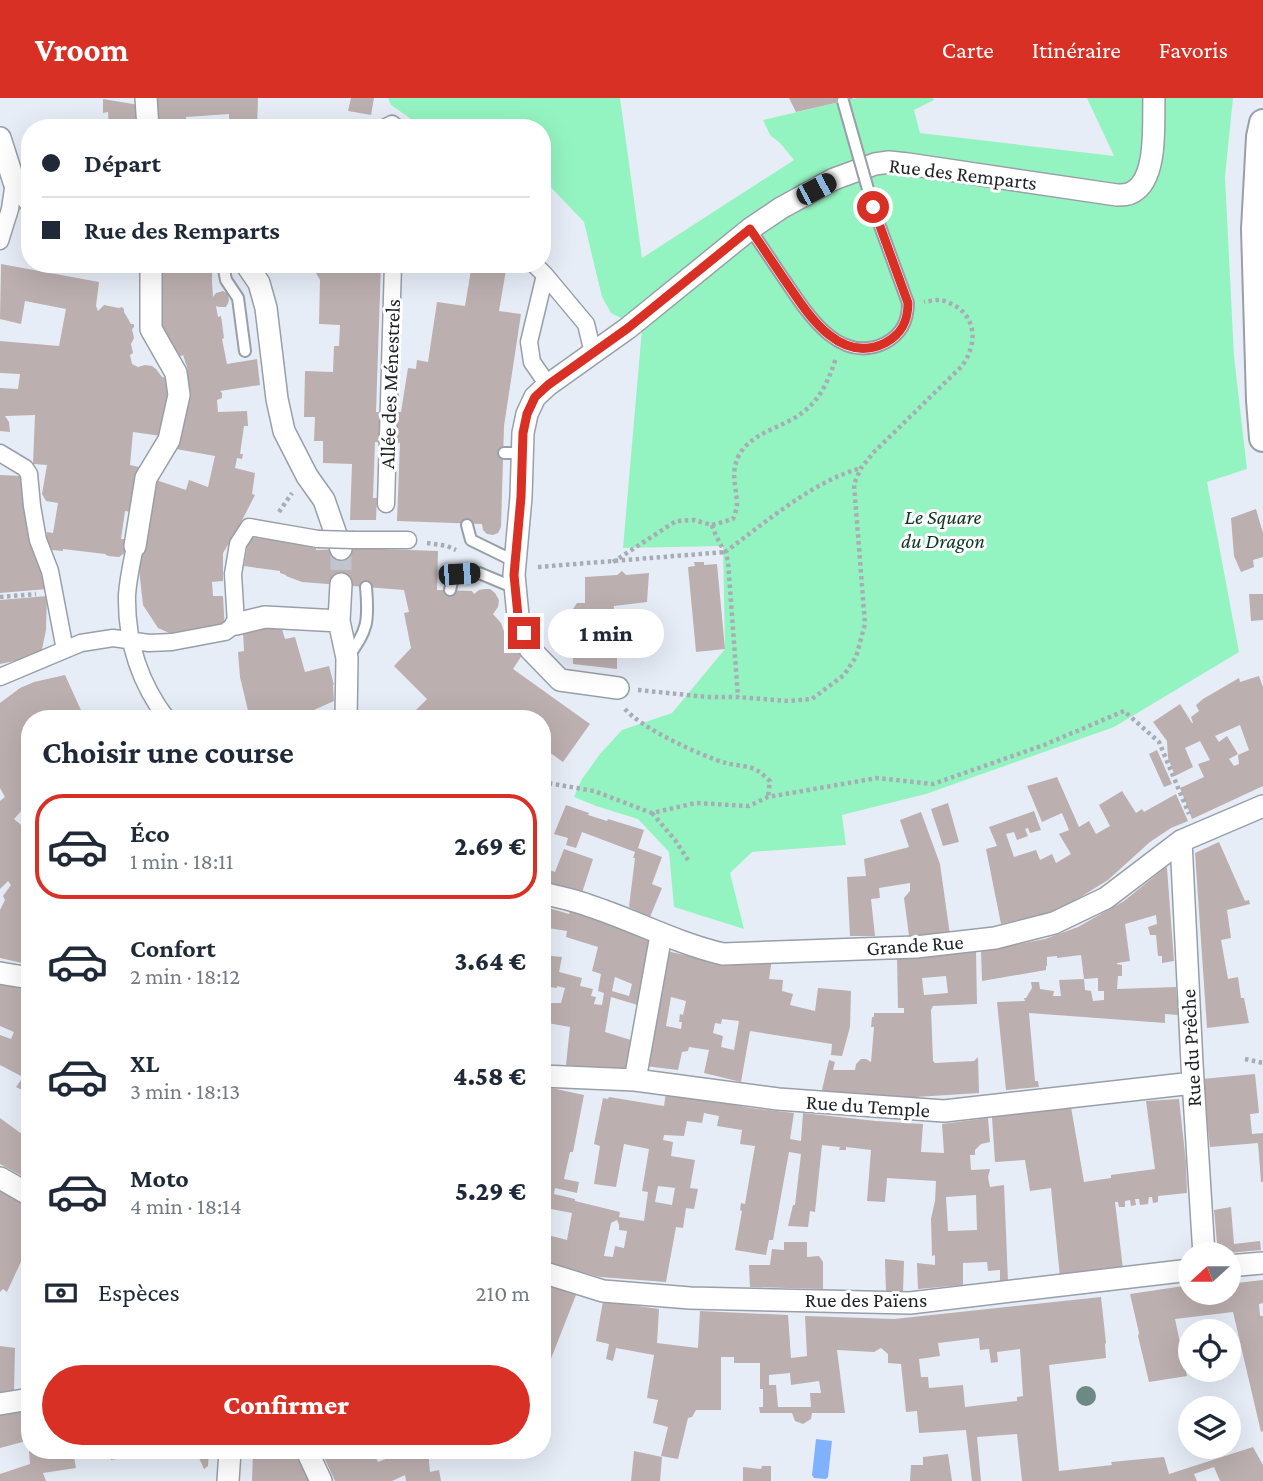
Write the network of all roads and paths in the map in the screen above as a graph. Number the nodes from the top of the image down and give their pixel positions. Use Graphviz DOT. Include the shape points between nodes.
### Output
graph roads {
  1 [pos="146,98"];
  2 [pos="1154,98"];
  3 [pos="843,100"];
  4 [pos="147,119"];
  5 [pos="1263,123"];
  6 [pos="0,138"];
  7 [pos="14,183"];
  8 [pos="21,191"];
  9 [pos="750,229"];
  10 [pos="0,241"];
  11 [pos="150,273"];
  12 [pos="225,273"];
  13 [pos="252,273"];
  14 [pos="393,273"];
  15 [pos="539,273"];
  16 [pos="542,273"];
  17 [pos="908,303"];
  18 [pos="841,343"];
  19 [pos="245,351"];
  20 [pos="593,354"];
  21 [pos="548,385"];
  22 [pos="1263,438"];
  23 [pos="0,453"];
  24 [pos="862,468"];
  25 [pos="307,475"];
  26 [pos="386,504"];
  27 [pos="467,525"];
  28 [pos="712,525"];
  29 [pos="267,530"];
  30 [pos="405,540"];
  31 [pos="347,545"];
  32 [pos="135,546"];
  33 [pos="725,552"];
  34 [pos="613,562"];
  35 [pos="515,573"];
  36 [pos="341,584"];
  37 [pos="366,587"];
  38 [pos="450,590"];
  39 [pos="54,593"];
  40 [pos="0,597"];
  41 [pos="339,621"];
  42 [pos="236,624"];
  43 [pos="131,640"];
  44 [pos="65,650"];
  45 [pos="347,657"];
  46 [pos="0,677"];
  47 [pos="618,688"];
  48 [pos="738,697"];
  49 [pos="161,710"];
  50 [pos="346,710"];
  51 [pos="551,784"];
  52 [pos="768,797"];
  53 [pos="1263,806"];
  54 [pos="652,813"];
  55 [pos="1189,838"];
  56 [pos="688,860"];
  57 [pos="551,896"];
  58 [pos="661,935"];
  59 [pos="0,972"];
  60 [pos="21,976"];
  61 [pos="1245,1059"];
  62 [pos="1263,1063"];
  63 [pos="551,1076"];
  64 [pos="635,1080"];
  65 [pos="1193,1083"];
  66 [pos="0,1178"];
  67 [pos="21,1190"];
  68 [pos="1203,1242"];
  69 [pos="1263,1263"];
  70 [pos="1241,1265"];
  71 [pos="1178,1271"];
  72 [pos="551,1275"];
  73 [pos="21,1400"];
  74 [pos="0,1404"];
  75 [pos="229,1459"];
  76 [pos="311,1459"];
  77 [pos="228,1481"];
  78 [pos="321,1481"];
  1 -- 4 [label="street"];
  2 -- 9 [label="street, Rue des Remparts" via="1151,162 1136,191 1129,194 889,162 834,179"];
  3 -- 17 [label="lane, bridge" via="873,207"];
  5 -- 22 [label="street" via="1255,229"];
  6 -- 7 [label="street"];
  7 -- 8 [label="street"];
  7 -- 10 [label="street"];
  9 -- 18 [label="lane" via="803,308"];
  9 -- 20 [label="street, Rue des Remparts"];
  11 -- 32 [label="street" via="151,329 176,373 179,395 169,439 146,478"];
  12 -- 19 [label="lane" via="238,298"];
  13 -- 25 [label="street" via="266,308 285,431"];
  14 -- 26 [label="street, Allée des Ménestrels"];
  15 -- 21 [label="street" via="529,342 532,362"];
  16 -- 20 [label="street" via="586,324"];
  17 -- 18 [label="lane" via="904,327 885,343 860,348"];
  17 -- 24 [label="path" via="943,300 954,304 970,321 972,350"];
  18 -- 28 [label="path" via="830,376 813,403 746,445 733,480 737,506 733,519"];
  20 -- 21 [label="street, Rue des Remparts"];
  21 -- 35 [label="street, Rue des Remparts" via="535,397 513,453 521,497"];
  23 -- 39 [label="street" via="29,474 38,540"];
  24 -- 33 [label="path" via="797,500"];
  24 -- 48 [label="path" via="855,484 865,624 856,656 844,675 812,699"];
  25 -- 29 [label="path"];
  25 -- 31 [label="street"];
  27 -- 35 [label="lane" via="471,540"];
  28 -- 33 [label="path"];
  28 -- 34 [label="path" via="677,521"];
  29 -- 31 [label="street, bridge"];
  29 -- 42 [label="street" via="248,527 239,544 233,574"];
  30 -- 31 [label="street" via="385,533"];
  32 -- 43 [label="street" via="127,595"];
  33 -- 34 [label="path"];
  33 -- 48 [label="path"];
  34 -- 35 [label="path"];
  35 -- 38 [label="lane" via="459,574"];
  35 -- 47 [label="street, Rue des Remparts" via="518,616 530,649 560,680"];
  36 -- 41 [label="street"];
  37 -- 45 [label="lane" via="367,625"];
  39 -- 40 [label="path"];
  39 -- 44 [label="street"];
  41 -- 42 [label="street" via="265,617"];
  41 -- 45 [label="street"];
  42 -- 43 [label="street" via="225,632 196,638 149,643"];
  43 -- 44 [label="street" via="113,638"];
  43 -- 49 [label="street" via="137,666"];
  44 -- 46 [label="street"];
  45 -- 50 [label="street"];
  47 -- 48 [label="path"];
  47 -- 52 [label="path" via="631,716 646,726 701,754 756,769 770,781"];
  51 -- 54 [label="path" via="594,791"];
  52 -- 54 [label="path" via="749,806 696,803"];
  52 -- 55 [label="path" via="877,778 933,784 1124,711 1159,742"];
  53 -- 55 [label="street, Grande Rue"];
  54 -- 56 [label="path"];
  55 -- 58 [label="street, Grande Rue" via="1106,898 1054,923 995,938 916,947 723,954"];
  55 -- 65 [label="street, Rue du Prêche"];
  57 -- 58 [label="street, Grande Rue" via="589,905"];
  58 -- 64 [label="street"];
  59 -- 60 [label="street"];
  61 -- 62 [label="path"];
  63 -- 64 [label="street, Rue du Temple"];
  64 -- 65 [label="street, Rue du Temple" via="778,1099 944,1111"];
  65 -- 68 [label="street, Rue du Prêche"];
  66 -- 67 [label="street"];
  69 -- 70 [label="street"];
  71 -- 72 [label="street, Rue des Païens" via="910,1303 691,1298 603,1291"];
  73 -- 74 [label="street"];
  75 -- 77 [label="street"];
  76 -- 78 [label="street"];
}
